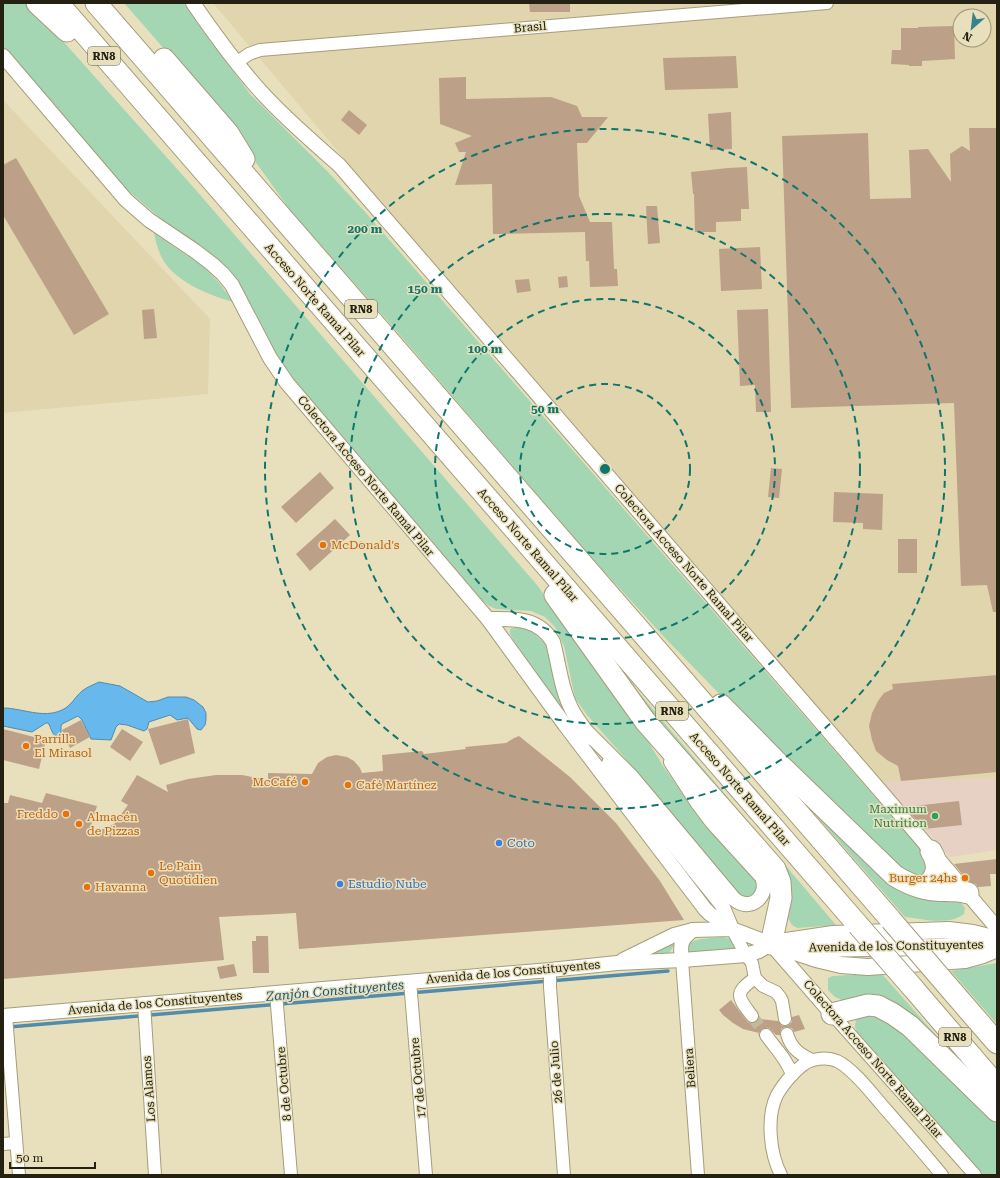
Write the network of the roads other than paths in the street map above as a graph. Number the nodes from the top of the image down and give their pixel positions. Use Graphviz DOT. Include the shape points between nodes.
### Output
graph roads {
  1 [pos="37,3"];
  2 [pos="58,3"];
  3 [pos="96,3"];
  4 [pos="114,3"];
  5 [pos="193,3"];
  6 [pos="828,3"];
  7 [pos="3,56"];
  8 [pos="237,62"];
  9 [pos="150,109"];
  10 [pos="268,202"];
  11 [pos="487,498"];
  12 [pos="626,616"];
  13 [pos="488,619"];
  14 [pos="645,722"];
  15 [pos="587,732"];
  16 [pos="932,851"];
  17 [pos="923,888"];
  18 [pos="968,893"];
  19 [pos="997,928"];
  20 [pos="732,929"];
  21 [pos="694,930"];
  22 [pos="997,939"];
  23 [pos="771,944"];
  24 [pos="997,944"];
  25 [pos="997,949"];
  26 [pos="746,955"];
  27 [pos="682,960"];
  28 [pos="617,963"];
  29 [pos="550,977"];
  30 [pos="755,978"];
  31 [pos="411,983"];
  32 [pos="276,995"];
  33 [pos="144,1012"];
  34 [pos="832,1014"];
  35 [pos="752,1016"];
  36 [pos="6,1018"];
  37 [pos="785,1019"];
  38 [pos="787,1034"];
  39 [pos="766,1035"];
  40 [pos="997,1043"];
  41 [pos="812,1060"];
  42 [pos="792,1075"];
  43 [pos="997,1086"];
  44 [pos="997,1111"];
  45 [pos="16,1143"];
  46 [pos="3,1144"];
  47 [pos="19,1175"];
  48 [pos="155,1175"];
  49 [pos="291,1175"];
  50 [pos="426,1175"];
  51 [pos="564,1175"];
  52 [pos="698,1175"];
  53 [pos="781,1175"];
  54 [pos="942,1175"];
  55 [pos="975,1175"];
  1 -- 9 [label="highway"];
  2 -- 9 [label="highway, Acceso Norte Ramal Pilar / RN8"];
  3 -- 10 [label="highway, RN8"];
  4 -- 10 [label="highway" via="228,132"];
  5 -- 8 [label="street, Colectora Acceso Norte Ramal Pilar"];
  6 -- 8 [label="street, Brasil" via="260,50"];
  7 -- 13 [label="street, Colectora Acceso Norte Ramal Pilar" via="126,200 149,220 195,250 232,285 270,358 287,383"];
  8 -- 16 [label="street, Colectora Acceso Norte Ramal Pilar" via="264,95 343,170"];
  9 -- 11 [label="highway, Acceso Norte Ramal Pilar / RN8"];
  10 -- 12 [label="highway, RN8"];
  11 -- 14 [label="highway"];
  11 -- 43 [label="highway, Acceso Norte Ramal Pilar / RN8, bridge"];
  12 -- 17 [label="highway" via="692,675 776,761 895,876"];
  12 -- 40 [label="highway, RN8, bridge"];
  13 -- 15 [label="street" via="522,620 538,626 549,636 553,642 568,700"];
  13 -- 20 [label="street, Colectora Acceso Norte Ramal Pilar" via="705,909"];
  14 -- 15 [label="street" via="712,822 762,877 764,887 758,900 743,904 734,899 631,776"];
  14 -- 23 [label="highway" via="775,869 782,898"];
  15 -- 20 [label="street" via="618,776 722,905"];
  16 -- 17 [label="highway" via="937,868 934,877"];
  16 -- 18 [label="street, Colectora Acceso Norte Ramal Pilar"];
  17 -- 18 [label="highway"];
  18 -- 19 [label="street, Colectora Acceso Norte Ramal Pilar"];
  20 -- 21 [label="street, Avenida de los Constituyentes"];
  20 -- 23 [label="street, Avenida de los Constituyentes"];
  20 -- 26 [label="street"];
  21 -- 27 [label="street" via="680,947"];
  21 -- 28 [label="street, Avenida de los Constituyentes" via="674,935"];
  22 -- 23 [label="main road" via="948,930 833,934"];
  23 -- 24 [label="main road, Avenida de los Constituyentes" via="812,949 932,948"];
  23 -- 25 [label="main road" via="841,965 868,967 966,960"];
  23 -- 26 [label="street, Avenida de los Constituyentes"];
  23 -- 34 [label="street, Colectora Acceso Norte Ramal Pilar"];
  26 -- 27 [label="street, Avenida de los Constituyentes"];
  26 -- 30 [label="street" via="752,962"];
  27 -- 28 [label="street, Avenida de los Constituyentes"];
  27 -- 52 [label="street, Beliera"];
  28 -- 29 [label="street, Avenida de los Constituyentes"];
  29 -- 31 [label="street, Avenida de los Constituyentes"];
  29 -- 51 [label="street, 26 de Julio"];
  30 -- 35 [label="street" via="744,986 740,993 741,1000"];
  30 -- 37 [label="street" via="780,996"];
  31 -- 32 [label="street, Avenida de los Constituyentes"];
  31 -- 50 [label="street, 17 de Octubre"];
  32 -- 33 [label="street, Avenida de los Constituyentes"];
  32 -- 49 [label="street, 8 de Octubre"];
  33 -- 36 [label="street, Avenida de los Constituyentes"];
  33 -- 48 [label="street, Los Alamos"];
  34 -- 44 [label="highway" via="868,1005 878,1006 894,1014 910,1026"];
  34 -- 55 [label="street, Colectora Acceso Norte Ramal Pilar"];
  36 -- 45 [label="street"];
  38 -- 41 [label="street" via="792,1046"];
  39 -- 42 [label="street" via="784,1057"];
  41 -- 42 [label="street"];
  41 -- 54 [label="street" via="825,1058 837,1061 848,1068"];
  42 -- 53 [label="street" via="777,1095 771,1123 773,1152"];
  45 -- 46 [label="street"];
  45 -- 47 [label="street"];
}
